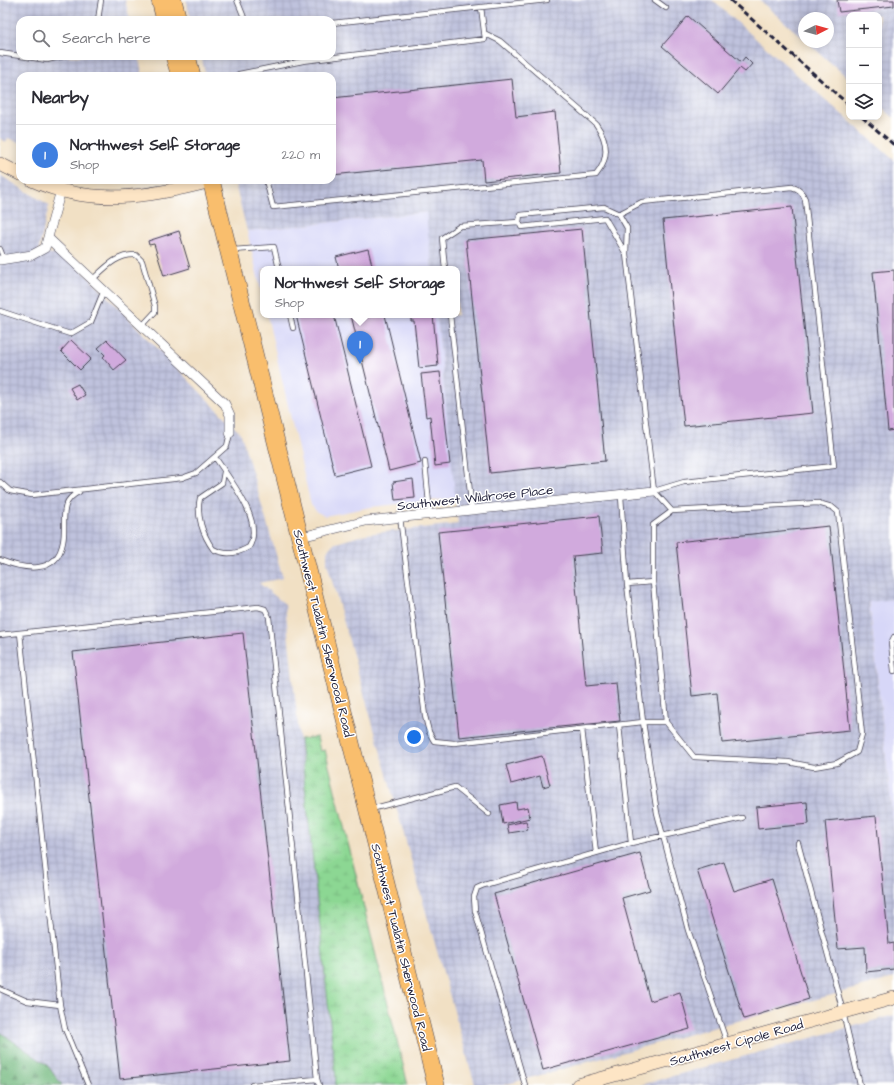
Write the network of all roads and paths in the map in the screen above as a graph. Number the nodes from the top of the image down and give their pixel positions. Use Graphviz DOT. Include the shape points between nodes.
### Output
graph roads {
  1 [pos="101,0"];
  2 [pos="160,0"];
  3 [pos="173,0"];
  4 [pos="237,0"];
  5 [pos="547,0"];
  6 [pos="655,0"];
  7 [pos="518,2"];
  8 [pos="481,7"];
  9 [pos="666,8"];
  10 [pos="99,16"];
  11 [pos="164,16"];
  12 [pos="177,16"];
  13 [pos="243,16"];
  14 [pos="336,23"];
  15 [pos="484,33"];
  16 [pos="0,53"];
  17 [pos="16,55"];
  18 [pos="336,55"];
  19 [pos="175,60"];
  20 [pos="188,60"];
  21 [pos="299,60"];
  22 [pos="179,72"];
  23 [pos="191,72"];
  24 [pos="248,72"];
  25 [pos="0,164"];
  26 [pos="16,172"];
  27 [pos="44,184"];
  28 [pos="198,184"];
  29 [pos="213,184"];
  30 [pos="267,184"];
  31 [pos="61,190"];
  32 [pos="619,214"];
  33 [pos="519,222"];
  34 [pos="48,238"];
  35 [pos="0,249"];
  36 [pos="229,250"];
  37 [pos="626,254"];
  38 [pos="2,260"];
  39 [pos="278,266"];
  40 [pos="445,266"];
  41 [pos="92,280"];
  42 [pos="104,290"];
  43 [pos="0,311"];
  44 [pos="291,318"];
  45 [pos="450,318"];
  46 [pos="142,326"];
  47 [pos="293,328"];
  48 [pos="230,433"];
  49 [pos="215,457"];
  50 [pos="425,462"];
  51 [pos="224,472"];
  52 [pos="0,482"];
  53 [pos="82,490"];
  54 [pos="654,491"];
  55 [pos="621,496"];
  56 [pos="472,510"];
  57 [pos="672,511"];
  58 [pos="430,514"];
  59 [pos="400,517"];
  60 [pos="301,537"];
  61 [pos="0,560"];
  62 [pos="653,582"];
  63 [pos="627,584"];
  64 [pos="20,633"];
  65 [pos="0,635"];
  66 [pos="894,637"];
  67 [pos="894,671"];
  68 [pos="643,722"];
  69 [pos="666,722"];
  70 [pos="618,725"];
  71 [pos="582,728"];
  72 [pos="368,810"];
  73 [pos="489,814"];
  74 [pos="742,818"];
  75 [pos="664,835"];
  76 [pos="631,843"];
  77 [pos="798,843"];
  78 [pos="596,853"];
  79 [pos="0,988"];
  80 [pos="894,998"];
  81 [pos="60,1005"];
  82 [pos="843,1012"];
  83 [pos="727,1045"];
  84 [pos="317,1079"];
  85 [pos="88,1085"];
  86 [pos="252,1085"];
  87 [pos="319,1085"];
  88 [pos="436,1085"];
  89 [pos="524,1085"];
  90 [pos="578,1085"];
  91 [pos="860,1085"];
  1 -- 10 [label="lane"];
  2 -- 11 [label="highway"];
  3 -- 12 [label="highway"];
  4 -- 13 [label="lane"];
  5 -- 7 [label="lane"];
  6 -- 9 [label="lane"];
  7 -- 8 [label="lane"];
  8 -- 14 [label="lane"];
  8 -- 15 [label="lane"];
  15 -- 18 [label="lane" via="485,39"];
  15 -- 30 [label="lane" via="500,41 596,124 603,133 606,158 596,175 273,207"];
  16 -- 17 [label="lane"];
  19 -- 22 [label="highway"];
  20 -- 23 [label="highway"];
  21 -- 24 [label="lane"];
  25 -- 26 [label="street"];
  27 -- 31 [label="street"];
  28 -- 31 [label="street" via="139,197 109,198"];
  29 -- 36 [label="highway, Southwest Tualatin Sherwood Road"];
  31 -- 34 [label="street"];
  32 -- 33 [label="lane" via="604,207 520,215"];
  32 -- 37 [label="lane" via="627,228"];
  32 -- 54 [label="lane" via="642,202 792,188 798,189 806,199 834,466 684,482"];
  33 -- 37 [label="lane" via="521,227 605,218"];
  33 -- 40 [label="lane" via="460,226 442,238"];
  34 -- 38 [label="street" via="45,248 32,255"];
  34 -- 41 [label="street"];
  35 -- 38 [label="lane"];
  36 -- 39 [label="lane" via="274,247"];
  36 -- 60 [label="highway, Southwest Tualatin Sherwood Road"];
  37 -- 54 [label="lane"];
  41 -- 42 [label="street"];
  41 -- 46 [label="lane" via="117,258 125,254 136,255 142,261 155,306 155,312"];
  42 -- 43 [label="lane" via="91,322 70,334"];
  42 -- 46 [label="street"];
  44 -- 47 [label="lane"];
  45 -- 56 [label="lane"];
  46 -- 48 [label="street" via="225,404 230,415"];
  48 -- 49 [label="lane" via="227,446"];
  49 -- 51 [label="lane"];
  49 -- 53 [label="lane" via="196,473 182,478"];
  50 -- 58 [label="lane"];
  51 -- 51 [label="lane" via="249,510 254,533 249,547 225,554 213,549 202,526 199,511 200,498 222,483"];
  52 -- 53 [label="lane" via="10,491 32,495"];
  53 -- 61 [label="lane" via="65,505 64,541 60,553 50,563 38,568 19,567"];
  54 -- 55 [label="street, Southwest Wildrose Place"];
  54 -- 57 [label="lane"];
  55 -- 56 [label="street, Southwest Wildrose Place"];
  55 -- 63 [label="lane"];
  56 -- 58 [label="street, Southwest Wildrose Place"];
  57 -- 62 [label="lane" via="652,526"];
  57 -- 69 [label="lane" via="818,503 832,506 838,512 862,734 856,752 837,763 814,766 788,762 694,758"];
  58 -- 59 [label="street, Southwest Wildrose Place"];
  59 -- 60 [label="street, Southwest Wildrose Place" via="366,521"];
  59 -- 71 [label="lane" via="425,716 434,740 454,743"];
  60 -- 72 [label="highway, Southwest Tualatin Sherwood Road"];
  62 -- 63 [label="lane"];
  62 -- 69 [label="lane"];
  63 -- 68 [label="lane"];
  64 -- 65 [label="lane"];
  64 -- 81 [label="lane"];
  64 -- 84 [label="lane" via="258,607 265,609 269,617"];
  66 -- 67 [label="lane" via="891,643"];
  68 -- 69 [label="lane"];
  68 -- 70 [label="lane"];
  68 -- 75 [label="lane" via="657,813"];
  70 -- 71 [label="lane"];
  70 -- 76 [label="lane"];
  71 -- 78 [label="lane"];
  72 -- 73 [label="lane" via="455,787"];
  72 -- 88 [label="highway, Southwest Tualatin Sherwood Road"];
  74 -- 75 [label="lane"];
  75 -- 76 [label="lane"];
  75 -- 83 [label="lane" via="688,930"];
  76 -- 78 [label="lane"];
  77 -- 82 [label="lane"];
  78 -- 89 [label="lane" via="484,885 477,888 474,897 475,911"];
  79 -- 81 [label="lane" via="26,1001"];
  80 -- 82 [label="street, Southwest Cipole Road"];
  81 -- 85 [label="lane" via="65,1029"];
  82 -- 83 [label="street, Southwest Cipole Road"];
  82 -- 91 [label="lane"];
  83 -- 90 [label="street, Southwest Cipole Road"];
  84 -- 86 [label="lane"];
  84 -- 87 [label="lane"];
}
